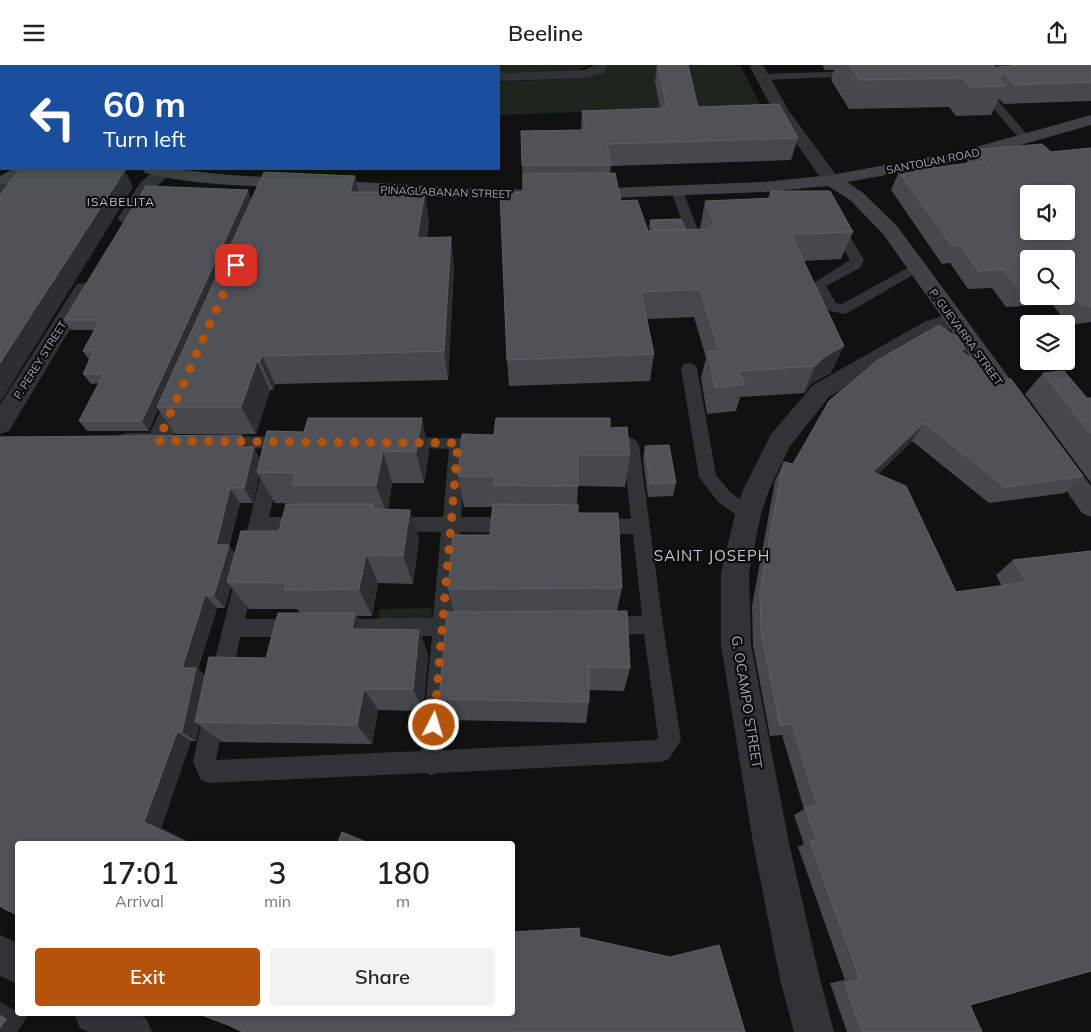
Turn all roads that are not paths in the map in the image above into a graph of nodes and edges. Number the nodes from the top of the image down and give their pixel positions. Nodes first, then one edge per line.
1 (601, 65) edge
2 (759, 71) edge
3 (866, 73) edge
4 (500, 77) edge
5 (974, 80) joint
6 (995, 81) edge
7 (1091, 120) edge
8 (1026, 140) junction
9 (25, 170) edge
10 (157, 170) edge
11 (830, 180) junction
12 (271, 182) junction
13 (3, 185) edge
14 (677, 191) junction
15 (262, 205) edge
16 (825, 212) edge
17 (118, 233) edge
18 (682, 252) edge
19 (916, 269) junction
20 (92, 274) edge
21 (954, 320) junction
22 (192, 364) edge
23 (689, 368) dead end
24 (1022, 413) edge
25 (0, 425) edge
26 (1040, 436) edge
27 (102, 442) edge
28 (204, 442) edge
29 (586, 442) edge
30 (273, 443) junction
31 (306, 443) edge
32 (382, 443) edge
33 (458, 443) junction
34 (507, 443) edge
35 (1091, 506) edge
36 (748, 514) junction
37 (375, 524) edge
38 (452, 524) junction
39 (260, 525) junction
40 (327, 525) edge
41 (529, 525) edge
42 (576, 526) edge
43 (640, 527) junction
44 (653, 625) junction
45 (586, 626) edge
46 (443, 627) junction
47 (490, 627) edge
48 (232, 628) junction
49 (431, 764) junction
50 (0, 954) edge
51 (15, 963) edge
52 (98, 1016) edge
53 (132, 1032) edge
54 (814, 1032) edge

1 - 4 street
2 - 3 lane
2 - 11 street
5 - 6 lane
5 - 8 lane
7 - 8 main road, SANTOLAN ROAD
8 - 11 main road, SANTOLAN ROAD
9 - 13 main road
10 - 12 main road, PINAGLABANAN STREET
10 - 17 street
11 - 14 main road, PINAGLABANAN STREET
11 - 19 main road, P. GUEVARRA STREET
12 - 14 main road, PINAGLABANAN STREET
12 - 15 street
14 - 18 lane
16 - 19 lane
19 - 21 main road, P. GUEVARRA STREET
20 - 25 street, P. PEREY STREET
21 - 24 main road, P. GUEVARRA STREET
21 - 36 street, G. OCAMPO STREET
22 - 27 street
23 - 36 lane
26 - 35 main road
28 - 30 lane
29 - 43 lane
30 - 31 lane
30 - 39 lane
32 - 33 lane
33 - 34 lane
33 - 38 lane
36 - 54 street, G. OCAMPO STREET
37 - 38 lane
38 - 41 lane
38 - 46 lane
39 - 40 lane
39 - 48 lane
42 - 43 lane
43 - 44 lane
44 - 45 lane
44 - 49 lane
46 - 47 lane
46 - 48 lane
46 - 49 lane
48 - 49 lane
50 - 51 street
52 - 53 street

